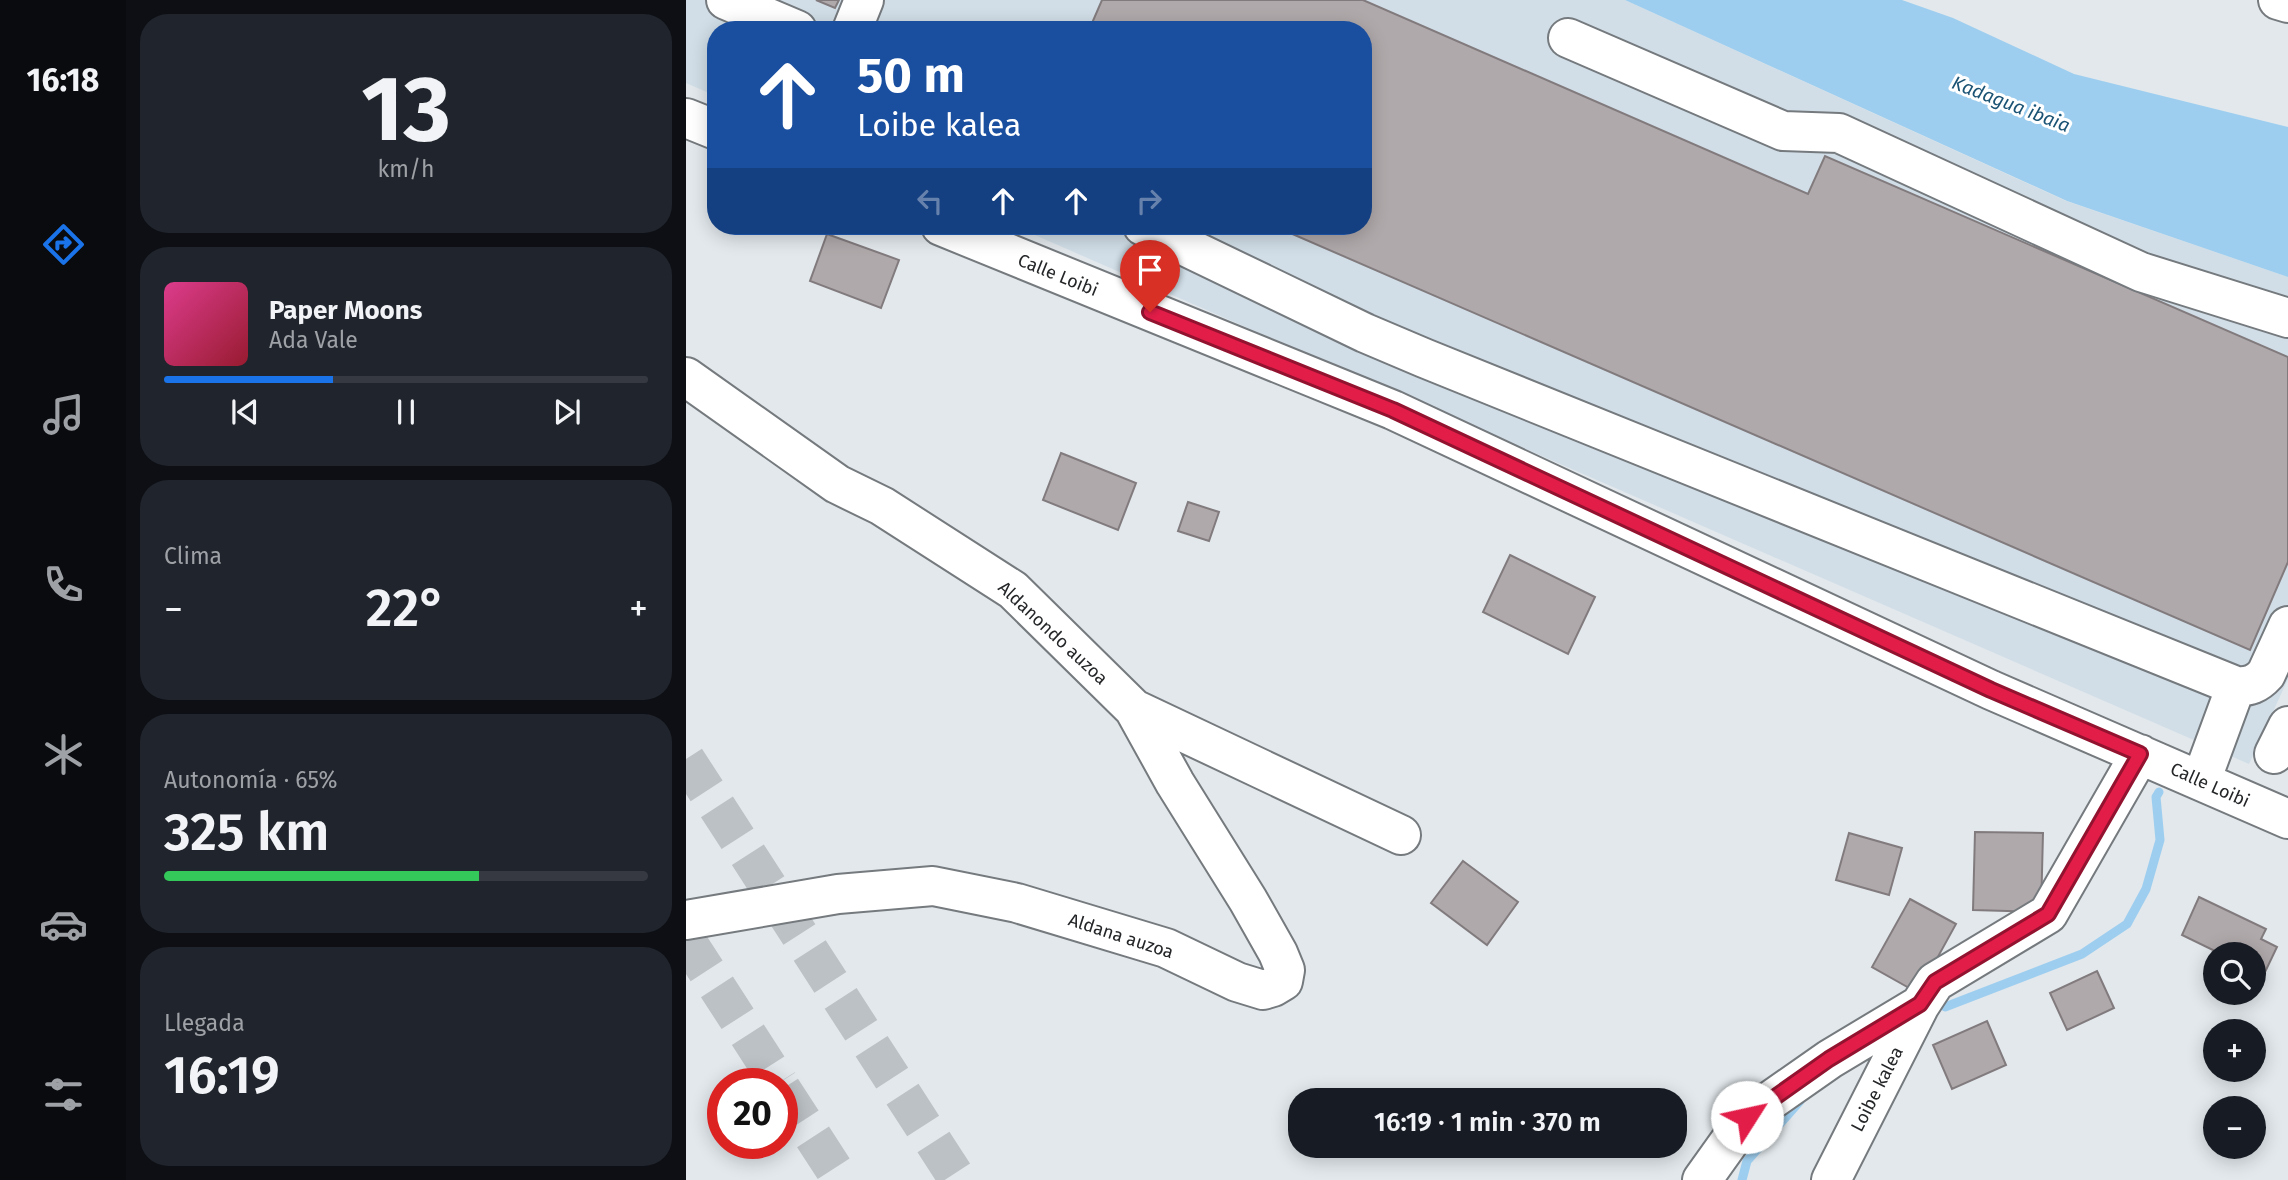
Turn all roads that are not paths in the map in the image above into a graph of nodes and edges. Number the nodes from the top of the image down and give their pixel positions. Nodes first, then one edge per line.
1 (726, 0) edge
2 (864, 0) edge
3 (2278, 0) edge
4 (2288, 3) edge
5 (775, 21) edge
6 (856, 21) edge
7 (1568, 38) dead end
8 (686, 118) edge
9 (707, 126) edge
10 (963, 235) edge
11 (1162, 235) edge
12 (2288, 318) edge
13 (1365, 333) junction
14 (686, 377) edge
15 (1345, 391) junction
16 (2288, 625) edge
17 (2236, 686) junction
18 (1134, 709) junction
19 (2140, 754) junction
20 (2201, 780) junction
21 (2288, 819) edge
22 (1401, 835) dead end
23 (686, 920) edge
24 (1920, 1004) junction
25 (1702, 1180) edge
26 (1831, 1180) edge

1 - 5 street
2 - 6 street
3 - 4 street
7 - 12 street
8 - 9 street
10 - 15 street, Calle Loibi
11 - 13 street
13 - 15 street
13 - 17 street
14 - 18 street, Aldanondo auzoa
15 - 19 street, Calle Loibi
16 - 17 street
17 - 20 street
18 - 22 street, Aldanondo auzoa
18 - 23 street, Aldana auzoa
19 - 20 street, Calle Loibi
19 - 24 street, Loibe kalea
20 - 21 street, Calle Loibi
24 - 25 street
24 - 26 street, Loibe kalea

